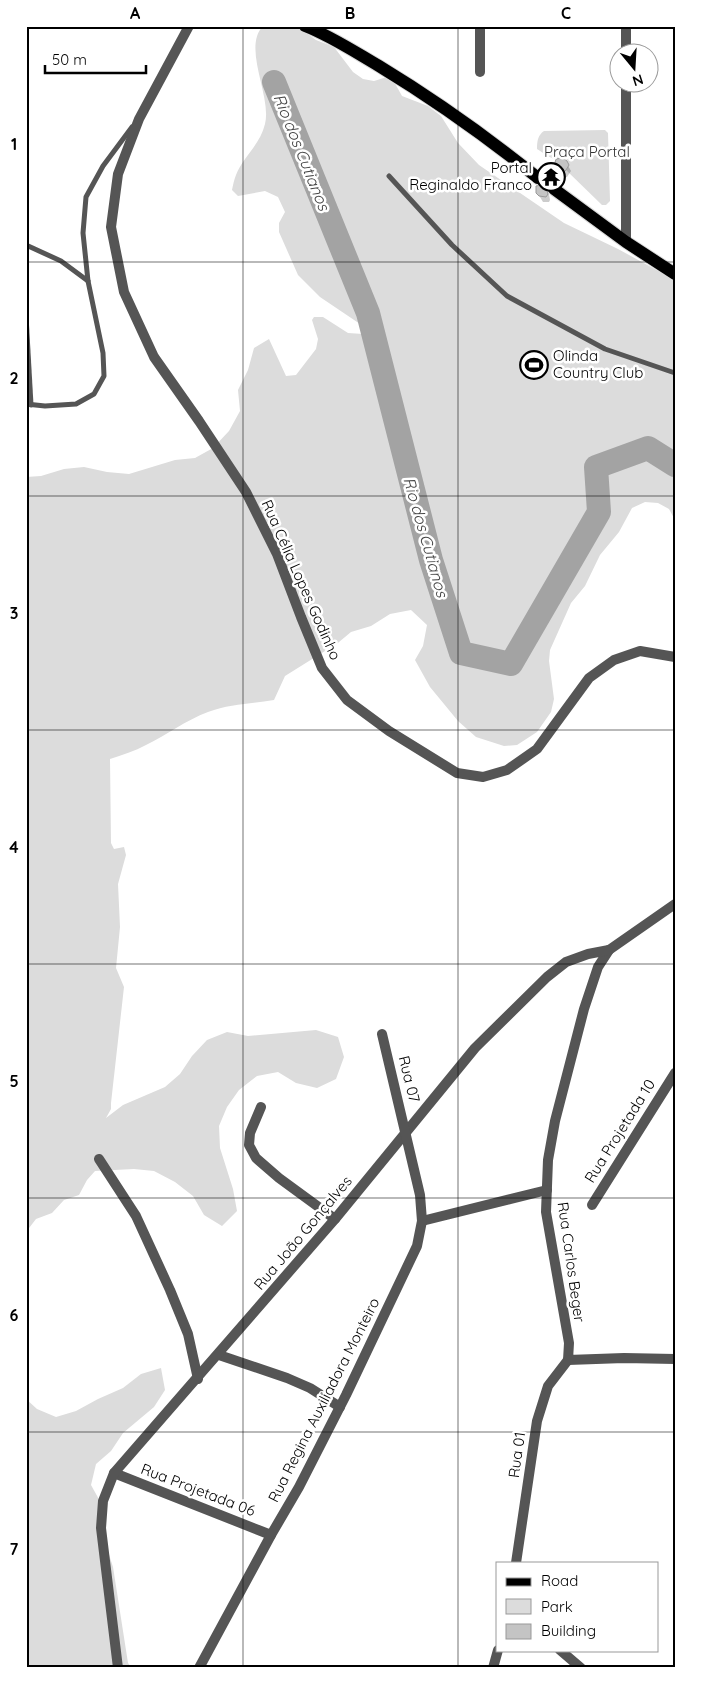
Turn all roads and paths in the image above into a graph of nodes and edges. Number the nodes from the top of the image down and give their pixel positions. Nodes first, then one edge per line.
1 (188, 26) edge
2 (305, 26) edge
3 (480, 26) edge
4 (626, 26) edge
5 (626, 42) edge
6 (480, 72) dead end
7 (626, 92) edge
8 (139, 119) junction
9 (388, 176) dead end
10 (538, 178) tunnel mouth
11 (554, 188) tunnel mouth
12 (626, 242) junction
13 (26, 245) edge
14 (675, 274) edge
15 (88, 282) junction
16 (26, 316) edge
17 (675, 373) edge
18 (29, 404) edge
19 (675, 657) edge
20 (675, 904) edge
21 (609, 950) junction
22 (382, 1034) dead end
23 (675, 1073) edge
24 (261, 1108) dead end
25 (406, 1131) junction
26 (99, 1159) dead end
27 (546, 1190) junction
28 (592, 1205) dead end
29 (335, 1220) junction
30 (422, 1221) junction
31 (218, 1355) junction
32 (568, 1360) junction
33 (675, 1360) edge
34 (198, 1379) junction
35 (340, 1407) junction
36 (114, 1473) junction
37 (271, 1535) junction
38 (516, 1562) edge
39 (497, 1652) edge
40 (562, 1652) edge
41 (118, 1668) edge
42 (199, 1668) edge
43 (493, 1668) edge
44 (580, 1668) edge

1 - 8 street, Rua Célia Lopes Godinho
2 - 10 main road
3 - 6 street
4 - 5 street
7 - 12 street
8 - 15 lane
8 - 19 street, Rua Célia Lopes Godinho
9 - 17 lane
11 - 12 main road
12 - 14 main road
13 - 15 lane
15 - 18 lane
16 - 18 lane
20 - 21 street, Rua João Gonçalves
21 - 25 street, Rua João Gonçalves
21 - 27 street, Rua Carlos Beger
22 - 25 street, Rua 07
23 - 28 street, Rua Projetada 10
24 - 29 street
25 - 29 street, Rua João Gonçalves
25 - 30 street, Rua Regina Auxiliadora Monteiro
26 - 34 street
27 - 30 street
27 - 32 street, Rua Carlos Beger
29 - 31 street, Rua João Gonçalves
30 - 35 street, Rua Regina Auxiliadora Monteiro
31 - 34 street, Rua João Gonçalves
31 - 35 street
32 - 33 street
32 - 38 street, Rua 01
34 - 36 street, Rua João Gonçalves
35 - 37 street, Rua Regina Auxiliadora Monteiro
36 - 37 street, Rua Projetada 06
36 - 41 street, Rua João Gonçalves
37 - 42 street, Rua Regina Auxiliadora Monteiro
39 - 43 street
40 - 44 street

